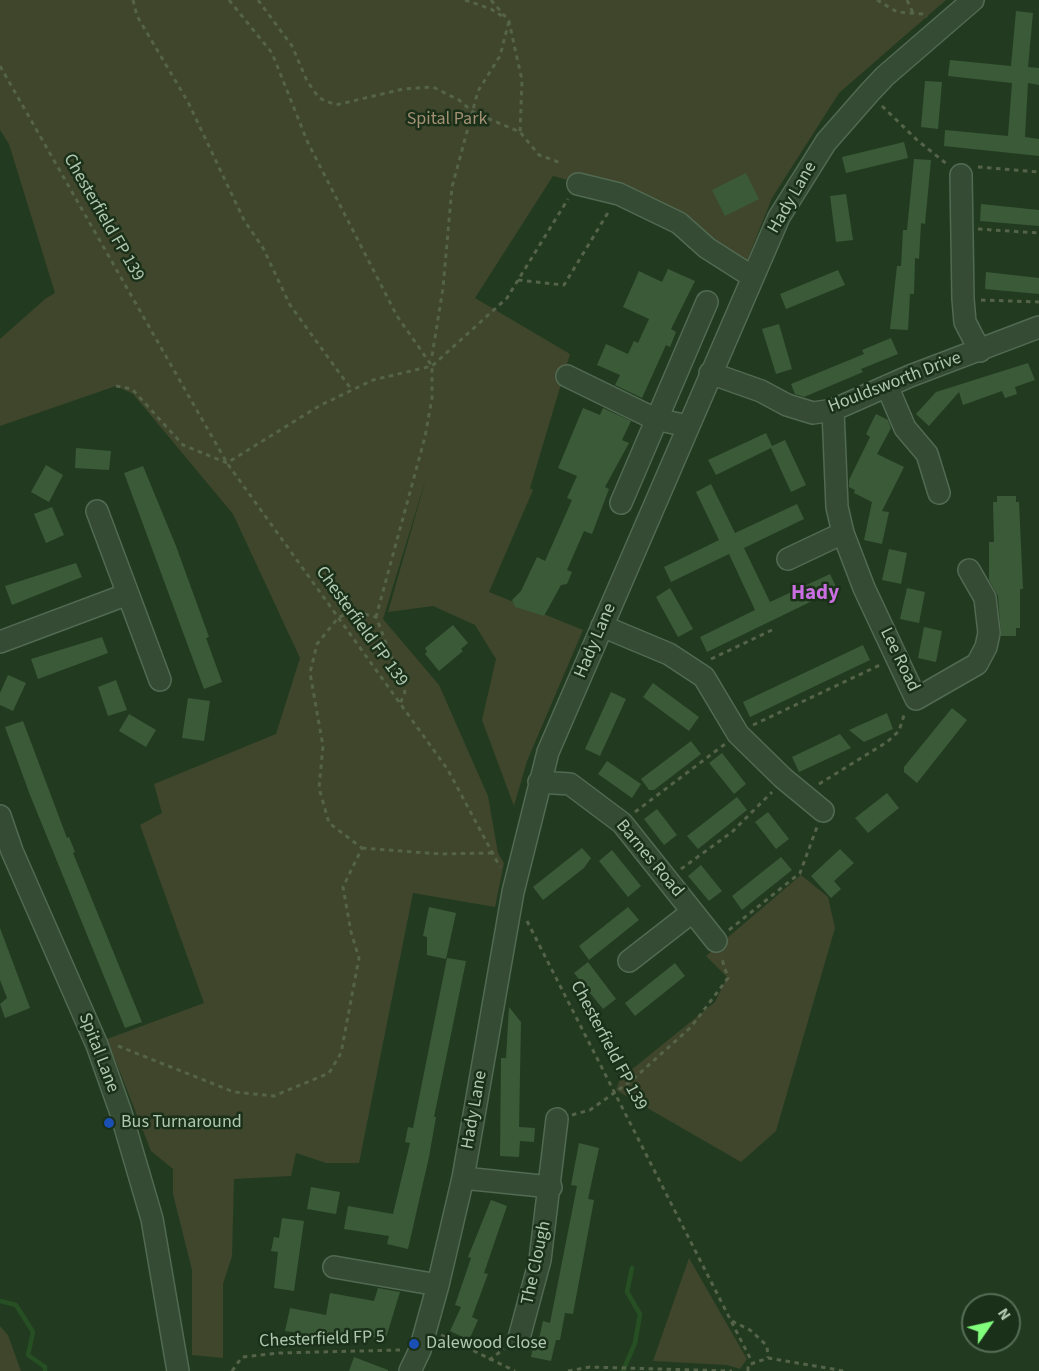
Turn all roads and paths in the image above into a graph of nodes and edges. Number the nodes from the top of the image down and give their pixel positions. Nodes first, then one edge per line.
1 (133, 0) edge
2 (229, 0) edge
3 (258, 0) edge
4 (465, 0) edge
5 (491, 0) edge
6 (877, 0) edge
7 (907, 0) edge
8 (973, 0) edge
9 (913, 13) junction
10 (923, 14) dead end
11 (509, 21) junction
12 (0, 66) edge
13 (869, 93) junction
14 (472, 112) junction
15 (520, 132) junction
16 (561, 163) dead end
17 (960, 170) junction
18 (1039, 172) edge
19 (578, 184) joint
20 (619, 194) junction
21 (960, 228) junction
22 (1039, 233) edge
23 (751, 276) junction
24 (518, 280) junction
25 (963, 299) junction
26 (707, 302) dead end
27 (1039, 302) edge
28 (1039, 327) edge
29 (980, 351) junction
30 (432, 356) dead end
31 (432, 366) junction
32 (710, 374) junction
33 (567, 376) dead end
34 (116, 386) dead end
35 (887, 386) junction
36 (352, 390) junction
37 (833, 410) junction
38 (655, 419) junction
39 (688, 426) junction
40 (227, 463) junction
41 (939, 493) dead end
42 (621, 503) dead end
43 (97, 512) dead end
44 (843, 533) junction
45 (788, 560) dead end
46 (969, 570) dead end
47 (128, 594) junction
48 (376, 617) junction
49 (338, 618) junction
50 (602, 626) junction
51 (771, 630) dead end
52 (0, 642) edge
53 (897, 657) junction
54 (693, 668) junction
55 (160, 680) dead end
56 (916, 699) junction
57 (400, 704) junction
58 (738, 734) junction
59 (783, 778) junction
60 (539, 782) junction
61 (804, 796) junction
62 (823, 811) joint
63 (0, 816) edge
64 (622, 823) junction
65 (362, 848) junction
66 (492, 853) junction
67 (668, 879) junction
68 (513, 892) junction
69 (692, 912) junction
70 (716, 941) junction
71 (629, 961) dead end
72 (97, 1045) junction
73 (616, 1090) junction
74 (557, 1119) joint
75 (463, 1178) junction
76 (551, 1187) junction
77 (334, 1267) dead end
78 (438, 1285) junction
79 (732, 1321) junction
80 (426, 1322) junction
81 (519, 1338) dead end
82 (420, 1350) junction
83 (768, 1358) junction
84 (751, 1360) dead end
85 (636, 1370) edge
86 (178, 1371) edge
87 (232, 1371) edge
88 (410, 1371) edge
89 (515, 1371) edge
90 (568, 1371) edge
91 (732, 1371) edge
92 (748, 1371) edge
93 (844, 1371) edge

1 - 36 path
2 - 31 path
3 - 14 path
4 - 11 path
5 - 11 path
6 - 9 path
7 - 9 path
8 - 13 street, Hady Lane
9 - 10 path
11 - 14 path
11 - 15 path
12 - 40 path, Chesterfield FP 139
13 - 17 path
13 - 23 street, Hady Lane
14 - 15 path
14 - 30 path
15 - 16 path
17 - 18 path
17 - 21 street, Houldsworth Drive
19 - 20 street
19 - 24 path
20 - 23 street
20 - 24 path
21 - 22 path
21 - 25 street, Houldsworth Drive
23 - 32 street, Hady Lane
24 - 31 path
25 - 27 path
25 - 29 street, Houldsworth Drive
26 - 38 street
28 - 29 street, Houldsworth Drive
29 - 35 street, Houldsworth Drive
31 - 36 path
31 - 48 path
32 - 37 street, Houldsworth Drive
32 - 39 street, Hady Lane
33 - 38 street
34 - 40 path
35 - 37 street, Houldsworth Drive
35 - 41 street
36 - 40 path
37 - 44 street, Lee Road
38 - 39 street
38 - 42 street
39 - 50 street, Hady Lane
40 - 49 path, Chesterfield FP 139
43 - 47 street
44 - 45 street
44 - 53 street, Lee Road
46 - 56 street, Lee Road
47 - 52 street
47 - 55 street
48 - 49 path
48 - 57 path
49 - 57 path, Chesterfield FP 139
49 - 65 path
50 - 54 street
50 - 60 street, Hady Lane
51 - 54 path
53 - 56 street, Lee Road
53 - 58 path
54 - 58 street
56 - 61 path
57 - 66 path, Chesterfield FP 139
58 - 59 street
58 - 64 path
59 - 61 street
59 - 67 path
60 - 64 street, Barnes Road
60 - 68 street, Hady Lane
61 - 62 street
62 - 70 path
63 - 72 street, Spital Lane
64 - 67 street, Barnes Road
65 - 66 path
65 - 72 path
66 - 68 path, Chesterfield FP 139
67 - 69 street, Barnes Road
68 - 73 path, Chesterfield FP 139
68 - 75 street, Hady Lane
69 - 70 street, Barnes Road
69 - 71 street, Barnes Road
70 - 73 path
72 - 86 street, Spital Lane
73 - 74 path
73 - 79 path, Chesterfield FP 139
74 - 76 street, The Clough
75 - 76 street
75 - 78 street, Hady Lane
76 - 81 street, The Clough
77 - 78 street
78 - 80 street, Hady Lane
79 - 83 path
79 - 84 path, Chesterfield FP 139
80 - 82 street, Hady Lane
80 - 89 path
82 - 87 path, Chesterfield FP 5
82 - 88 street, Hady Lane
83 - 92 path
83 - 93 path
85 - 90 path
85 - 91 path

